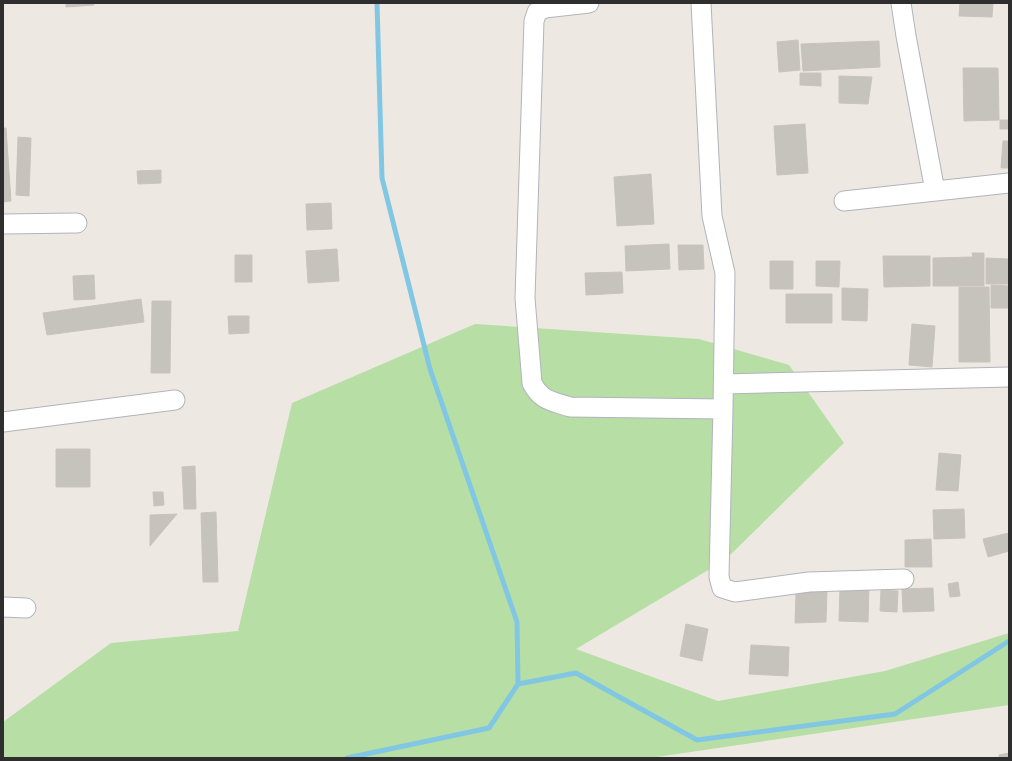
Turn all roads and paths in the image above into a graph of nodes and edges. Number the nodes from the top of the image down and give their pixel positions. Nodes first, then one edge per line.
1 (589, 3) edge
2 (701, 3) edge
3 (901, 3) edge
4 (1009, 183) edge
5 (935, 191) junction
6 (844, 201) dead end
7 (78, 223) dead end
8 (3, 224) edge
9 (1009, 377) edge
10 (724, 384) junction
11 (176, 400) dead end
12 (723, 409) junction
13 (3, 422) edge
14 (904, 579) dead end
15 (3, 607) edge
16 (26, 608) dead end

1 - 12 street
2 - 10 street
3 - 5 street
4 - 5 street
5 - 6 street
7 - 8 street
9 - 10 street
10 - 12 street
11 - 13 street
12 - 14 street
15 - 16 street

